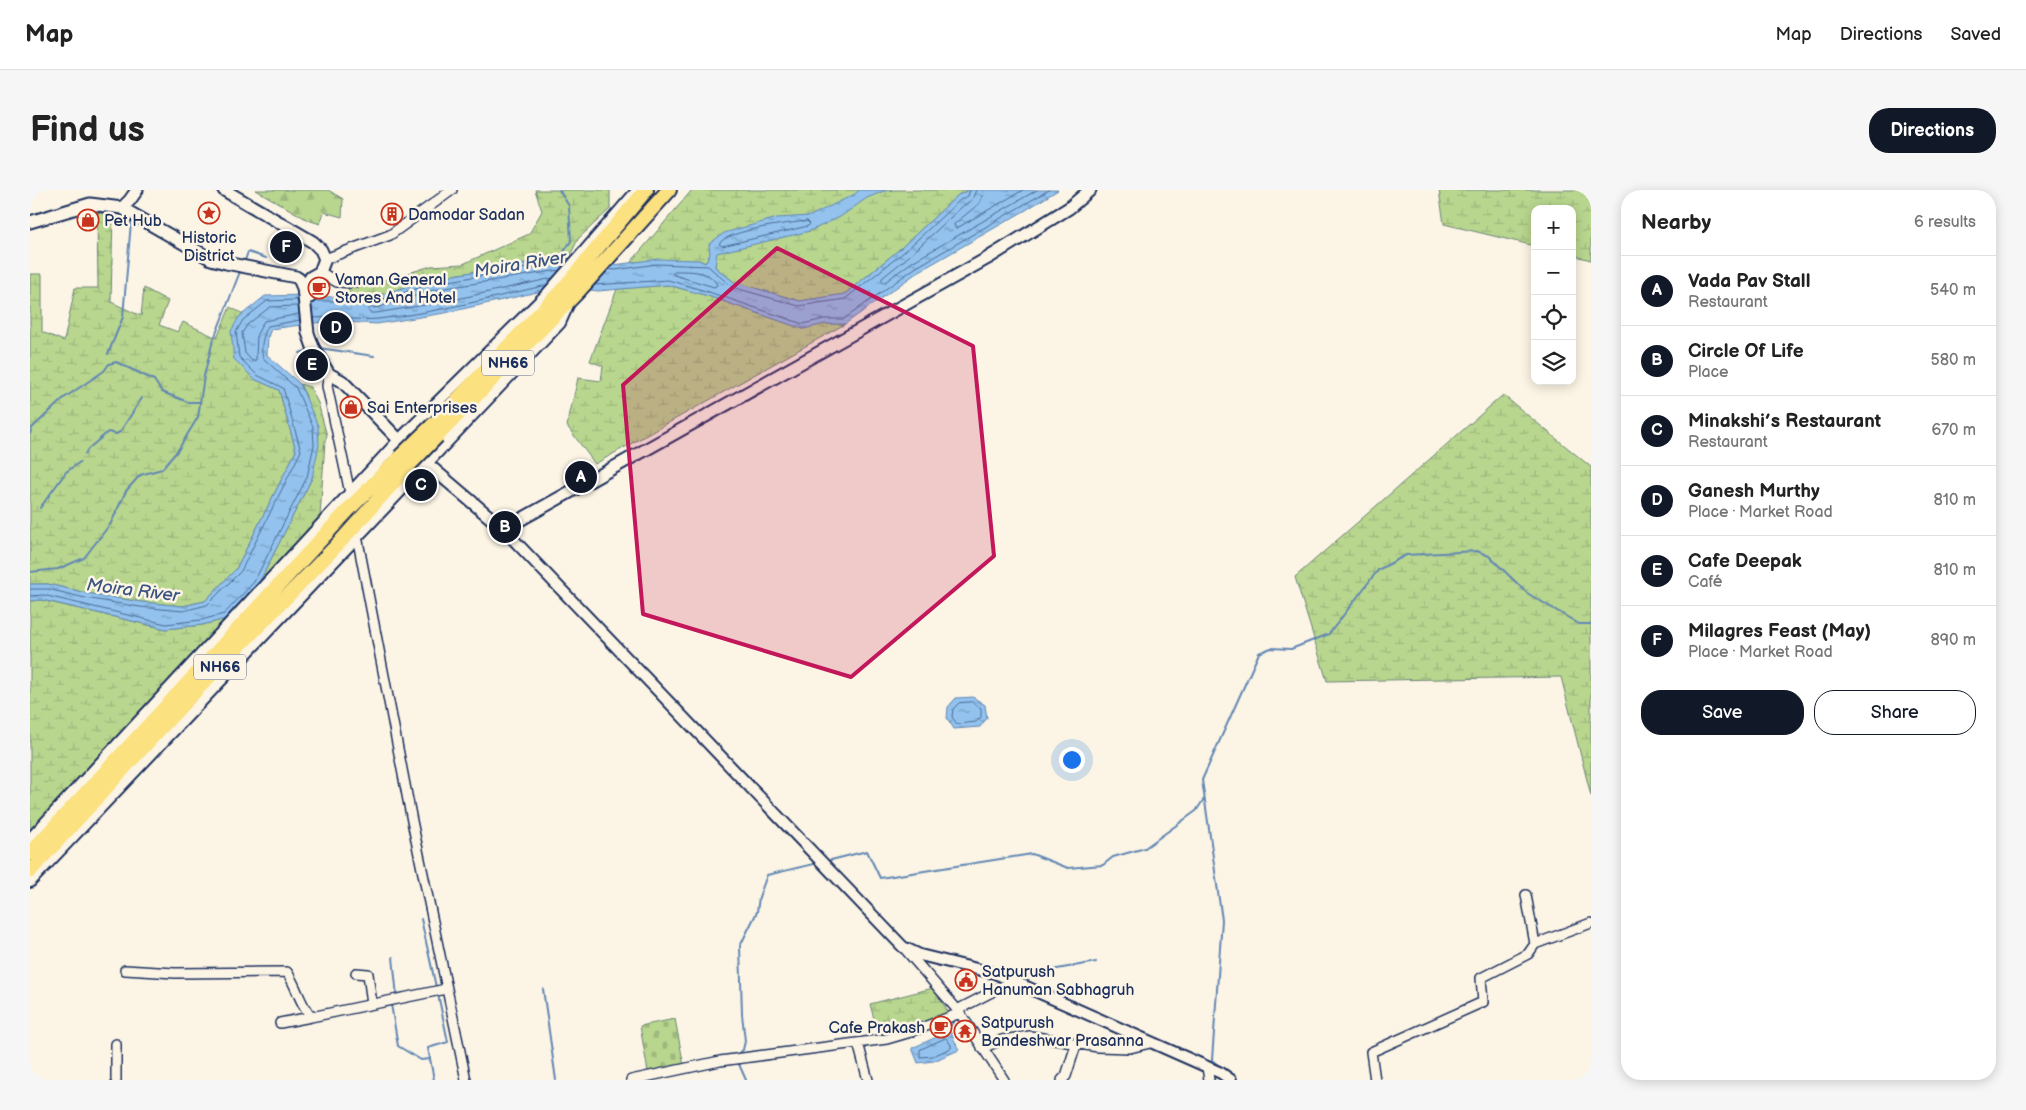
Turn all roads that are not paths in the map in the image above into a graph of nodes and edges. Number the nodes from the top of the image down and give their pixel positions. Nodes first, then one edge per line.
1 (137, 190) edge
2 (224, 190) edge
3 (452, 190) edge
4 (638, 190) edge
5 (646, 190) edge
6 (669, 190) edge
7 (1090, 190) edge
8 (122, 208) junction
9 (30, 222) edge
10 (603, 235) junction
11 (325, 259) junction
12 (311, 281) junction
13 (355, 283) dead end
14 (571, 292) junction
15 (329, 374) junction
16 (400, 440) junction
17 (405, 460) junction
18 (427, 462) junction
19 (350, 493) junction
20 (505, 526) junction
21 (357, 536) junction
22 (30, 839) edge
23 (30, 853) edge
24 (30, 871) edge
25 (30, 882) edge
26 (1526, 895) dead end
27 (1591, 923) edge
28 (1535, 944) junction
29 (903, 946) junction
30 (125, 970) dead end
31 (356, 973) dead end
32 (1010, 980) junction
33 (446, 989) junction
34 (372, 1004) junction
35 (958, 1012) junction
36 (310, 1017) junction
37 (280, 1023) dead end
38 (858, 1043) junction
39 (1150, 1043) junction
40 (116, 1044) dead end
41 (1076, 1045) junction
42 (982, 1048) junction
43 (1207, 1067) junction
44 (116, 1080) edge
45 (466, 1080) edge
46 (631, 1080) edge
47 (868, 1080) edge
48 (1004, 1080) edge
49 (1062, 1080) edge
50 (1209, 1080) edge
51 (1231, 1080) edge
52 (1375, 1080) edge

1 - 8 main road
2 - 11 main road
3 - 11 street
4 - 10 street
5 - 10 highway, NH66
6 - 14 highway, NH66
7 - 20 main road
8 - 9 main road
8 - 12 main road
10 - 14 highway, NH66
10 - 16 street
11 - 12 main road
12 - 13 street
12 - 15 main road
14 - 17 highway, NH66, bridge
14 - 18 street
15 - 16 main road
15 - 19 street
16 - 18 main road
16 - 19 street
17 - 23 highway, NH66
17 - 24 highway, NH66
18 - 20 main road
18 - 21 street
19 - 22 street
20 - 29 street
21 - 25 street
21 - 33 street
26 - 28 street
27 - 28 street
28 - 52 street
29 - 32 street
29 - 35 street
30 - 36 street
31 - 34 street
32 - 35 street
32 - 39 street
33 - 34 street
33 - 45 street
34 - 36 street
35 - 38 street
35 - 42 street
36 - 37 street
38 - 46 street
38 - 47 street
39 - 41 street
39 - 43 street
40 - 44 street
41 - 42 street
41 - 49 street
42 - 48 street
43 - 50 street
43 - 51 street

